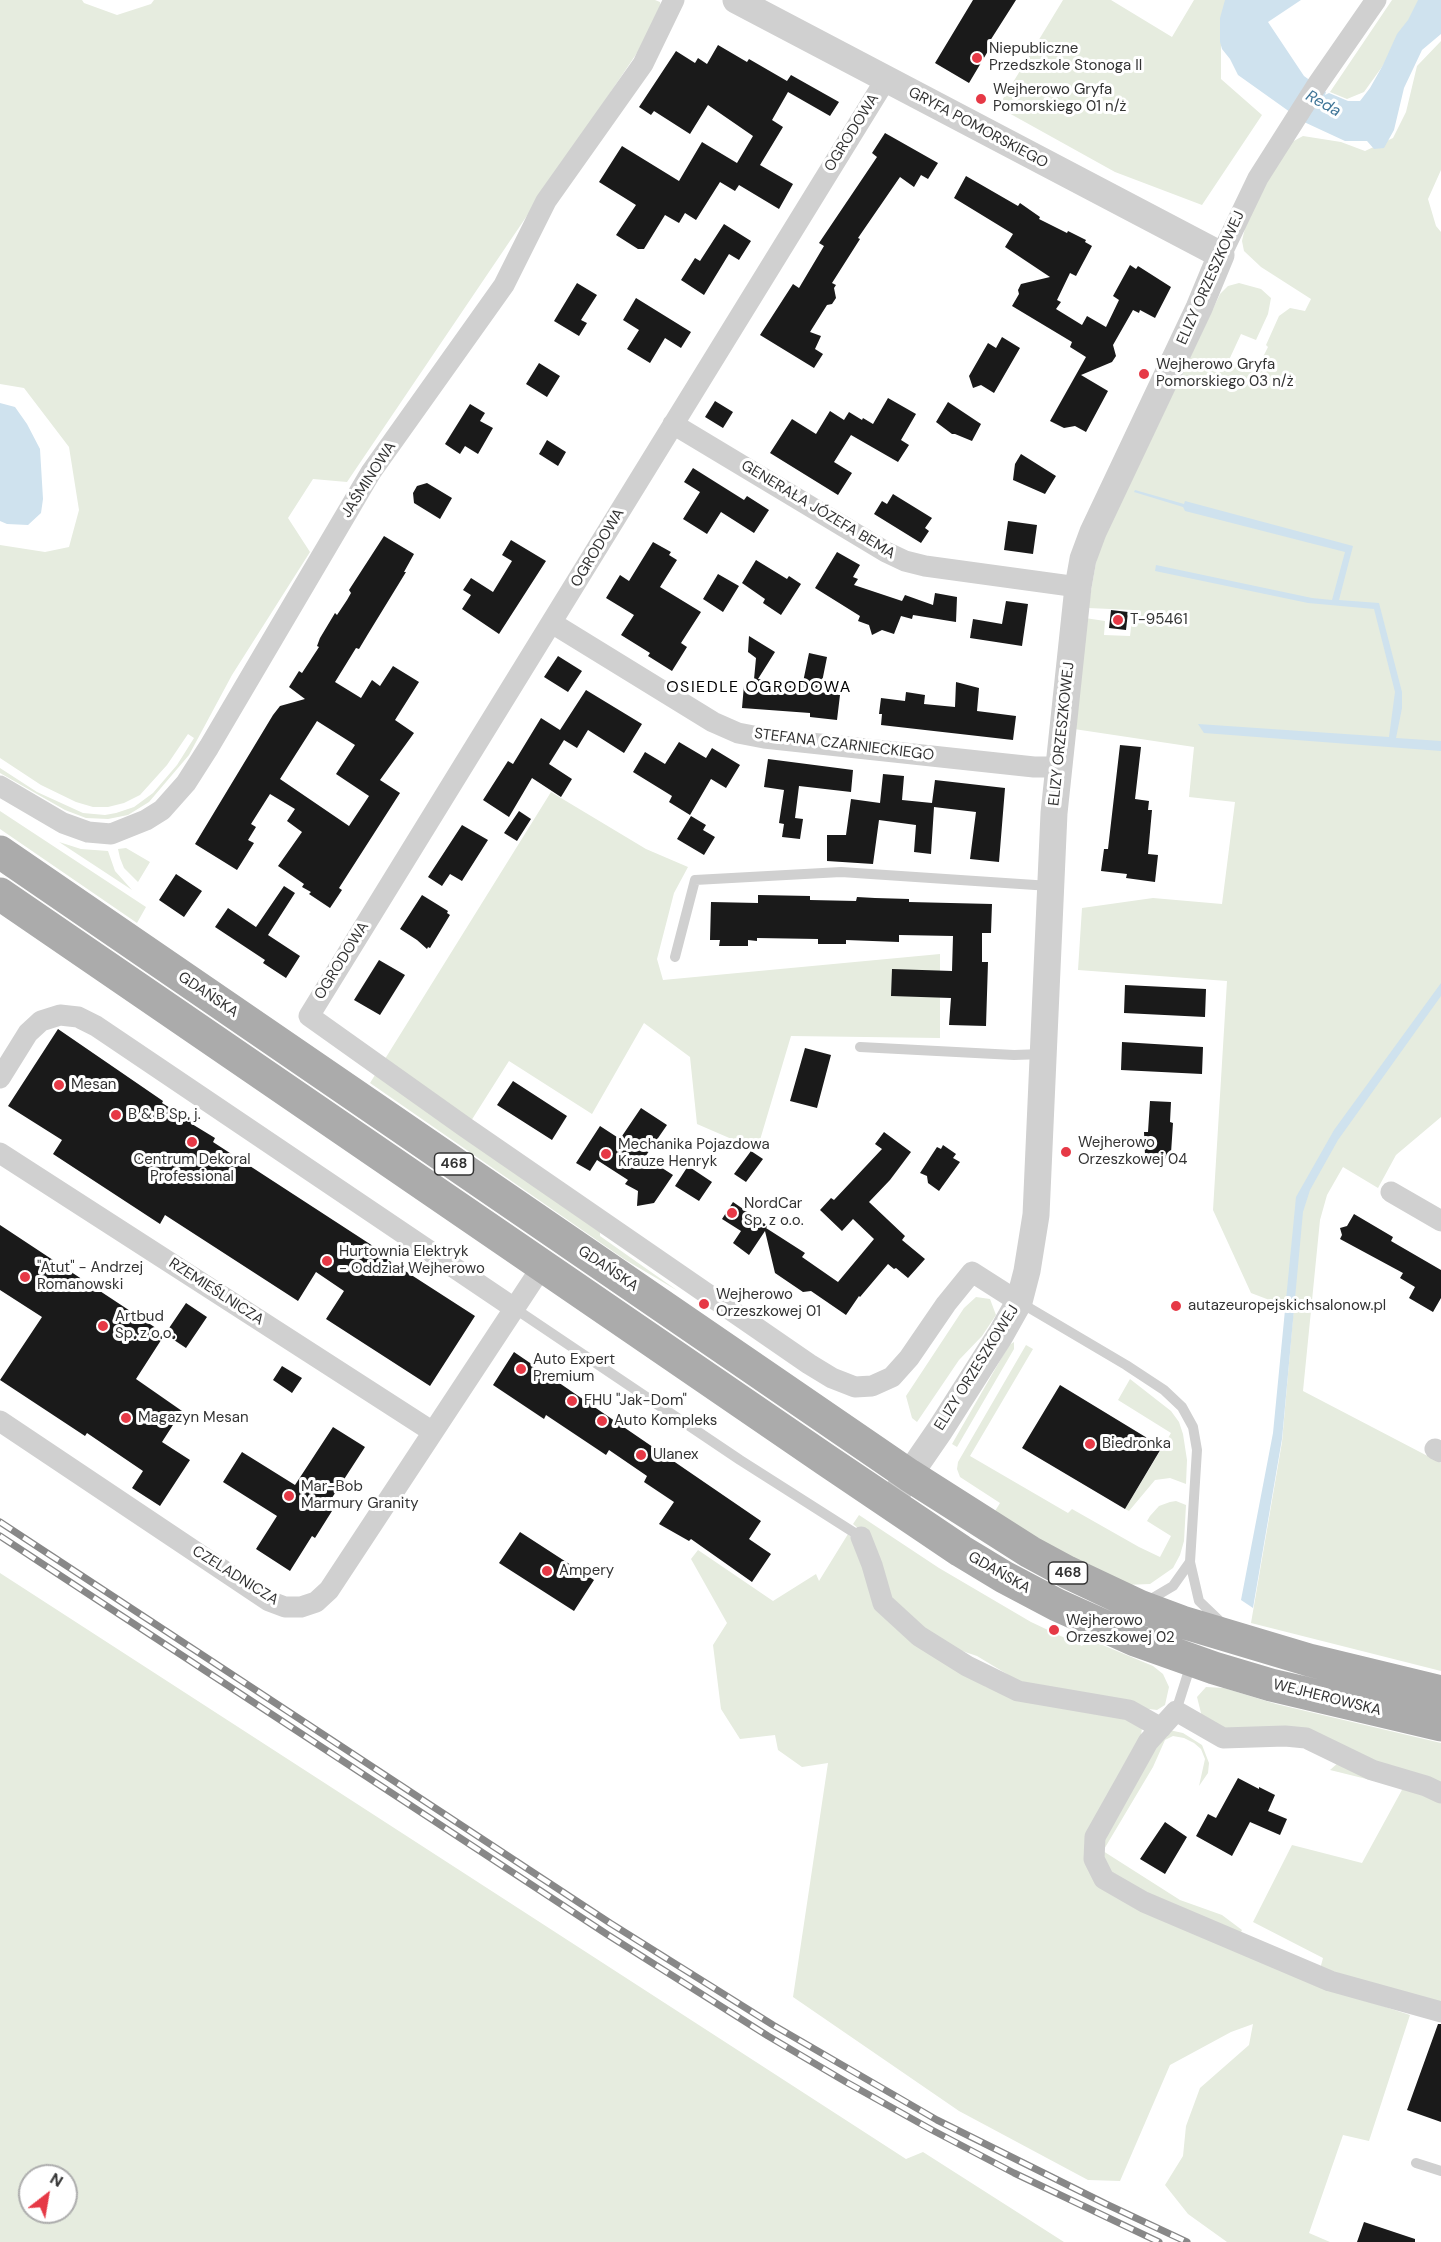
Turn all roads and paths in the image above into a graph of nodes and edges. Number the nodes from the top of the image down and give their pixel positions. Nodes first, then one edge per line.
1 (674, 0) edge
2 (736, 0) edge
3 (1376, 0) edge
4 (886, 79) junction
5 (1221, 255) junction
6 (673, 424) junction
7 (1077, 587) junction
8 (552, 623) junction
9 (1058, 767) junction
10 (0, 786) edge
11 (0, 852) edge
12 (1051, 886) junction
13 (0, 894) edge
14 (0, 907) edge
15 (675, 957) dead end
16 (99, 962) junction
17 (860, 1047) dead end
18 (1044, 1054) junction
19 (0, 1078) edge
20 (0, 1153) edge
21 (1391, 1192) dead end
22 (1441, 1221) edge
23 (543, 1266) junction
24 (1019, 1302) junction
25 (514, 1308) junction
26 (0, 1421) edge
27 (433, 1431) junction
28 (909, 1475) junction
29 (889, 1503) junction
30 (861, 1537) joint
31 (1190, 1562) junction
32 (1139, 1606) junction
33 (1241, 1642) junction
34 (1203, 1664) junction
35 (1441, 1692) edge
36 (1176, 1711) junction
37 (1441, 1725) edge
38 (1161, 1728) junction
39 (1441, 1793) edge
40 (1441, 2012) edge
41 (1416, 2163) dead end
42 (1441, 2171) edge

1 - 10 street, JAŚMINOWA
2 - 4 street, GRYFA POMORSKIEGO
3 - 5 street, ELIZY ORZESZKOWEJ
4 - 5 street, GRYFA POMORSKIEGO
4 - 6 street, OGRODOWA
5 - 7 street, ELIZY ORZESZKOWEJ
6 - 7 street, GENERAŁA JÓZEFA BEMA
6 - 8 street, OGRODOWA
7 - 9 street, ELIZY ORZESZKOWEJ
8 - 9 street, STEFANA CZARNIECKIEGO
8 - 24 street, OGRODOWA
9 - 12 street, ELIZY ORZESZKOWEJ
11 - 28 main road, GDAŃSKA / 468
12 - 15 lane
12 - 18 street, ELIZY ORZESZKOWEJ
13 - 16 main road, GDAŃSKA / 468
14 - 16 main road
16 - 23 main road, GDAŃSKA / 468
17 - 18 lane
18 - 24 street, ELIZY ORZESZKOWEJ
19 - 25 street
20 - 27 street, RZEMIEŚLNICZA
21 - 22 street
23 - 25 street, CZELADNICZA
23 - 29 main road, GDAŃSKA / 468
24 - 28 street, ELIZY ORZESZKOWEJ
24 - 31 lane
25 - 27 street, CZELADNICZA
25 - 30 lane
26 - 27 street, CZELADNICZA
28 - 29 street, ELIZY ORZESZKOWEJ
28 - 32 main road, GDAŃSKA / 468
29 - 34 main road, GDAŃSKA / 468
30 - 38 street
31 - 32 lane
31 - 33 lane
32 - 33 main road, GDAŃSKA / 468
33 - 35 main road, 468
34 - 36 lane
34 - 37 main road, WEJHEROWSKA / 468
36 - 38 street
36 - 39 street
38 - 40 street
41 - 42 lane

